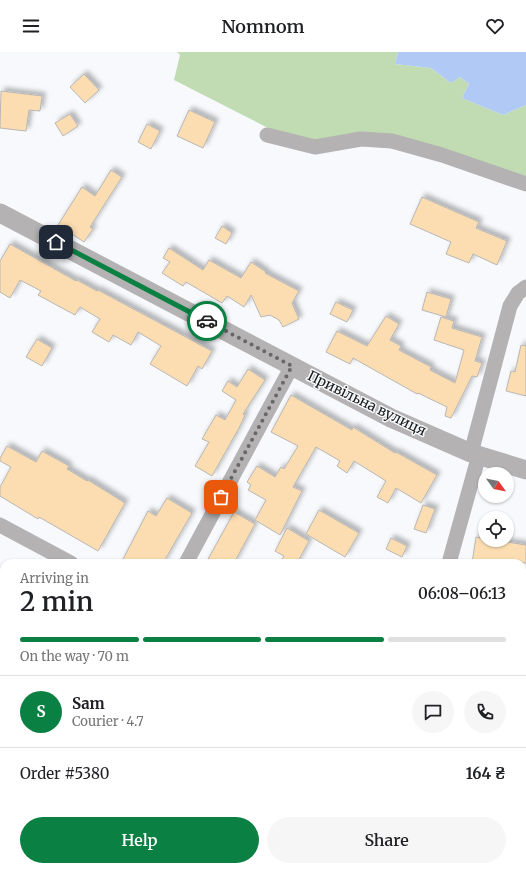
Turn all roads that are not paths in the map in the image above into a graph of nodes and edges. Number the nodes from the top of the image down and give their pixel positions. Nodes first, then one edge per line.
1 (267, 135) dead end
2 (526, 184) edge
3 (0, 213) edge
4 (526, 287) edge
5 (292, 366) junction
6 (475, 454) junction
7 (526, 470) edge
8 (0, 525) edge
9 (64, 559) edge
10 (188, 559) edge
11 (450, 559) edge

1 - 2 street
3 - 5 street, Привільна вулиця
4 - 6 street
5 - 6 street, Привільна вулиця
5 - 10 street
6 - 7 street, Привільна вулиця
6 - 11 street
8 - 9 street

